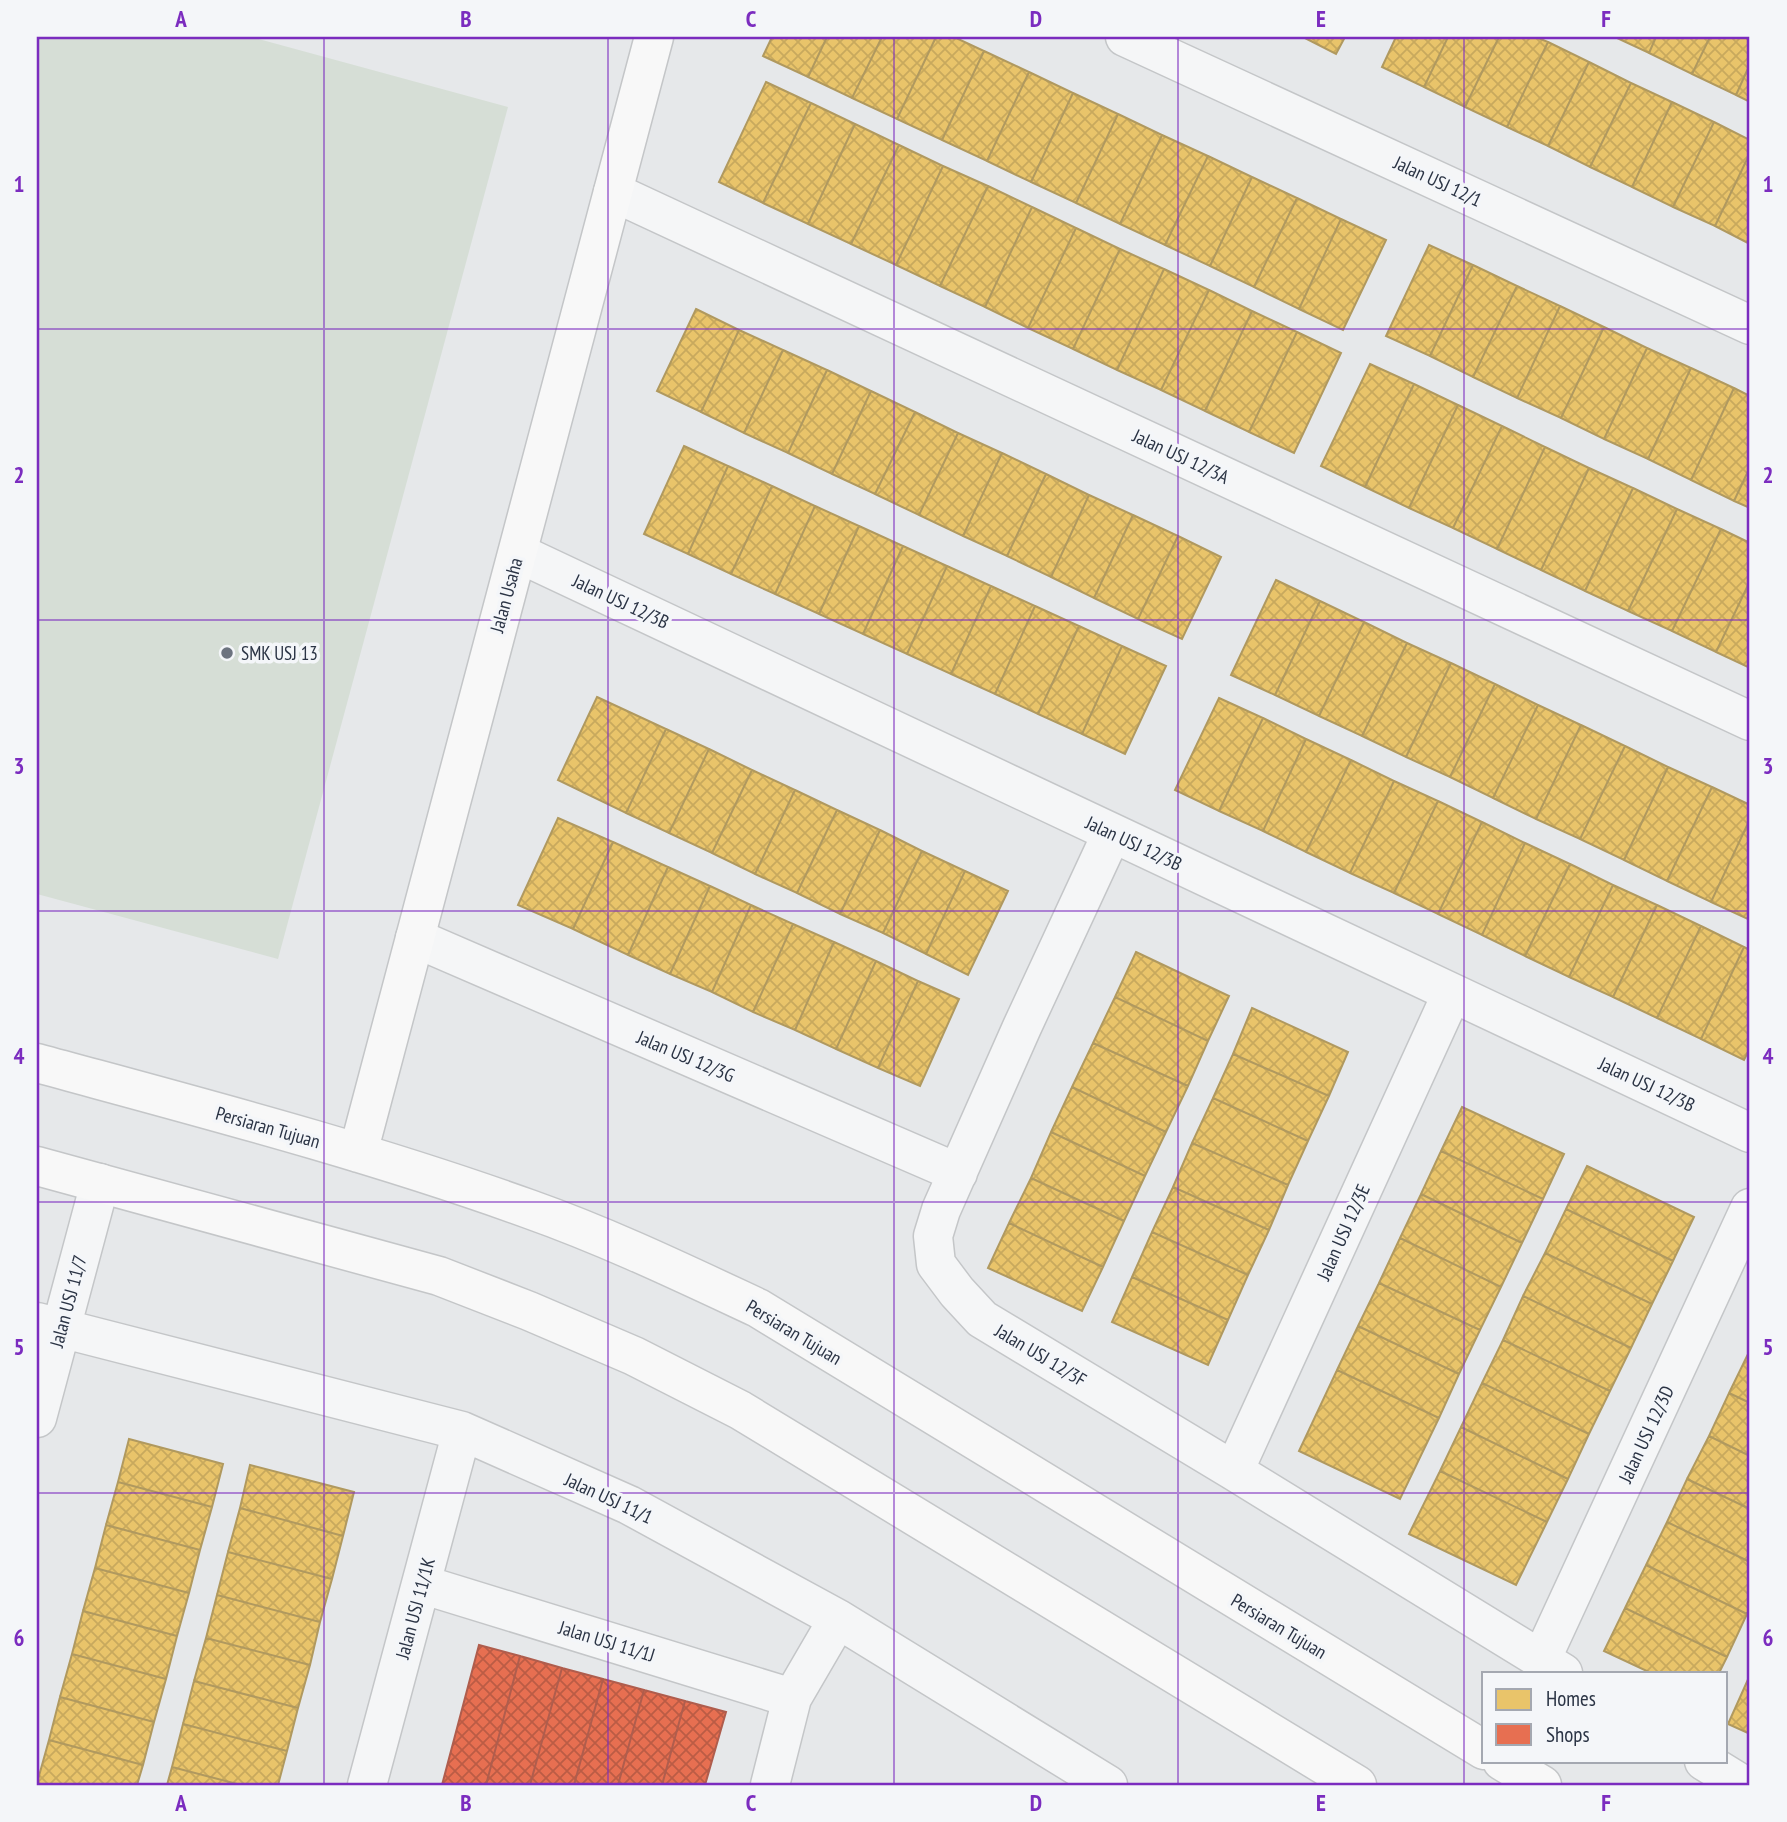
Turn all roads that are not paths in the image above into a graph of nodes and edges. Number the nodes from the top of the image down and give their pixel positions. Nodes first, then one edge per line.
1 (654, 37) edge
2 (1125, 37) edge
3 (613, 192) junction
4 (1750, 325) edge
5 (518, 552) junction
6 (1750, 721) edge
7 (1112, 833) junction
8 (415, 939) junction
9 (1452, 993) junction
10 (37, 1063) edge
11 (1750, 1133) edge
12 (358, 1153) junction
13 (37, 1166) edge
14 (958, 1174) junction
15 (100, 1183) junction
16 (1750, 1208) edge
17 (49, 1325) edge
18 (37, 1418) edge
19 (461, 1431) junction
20 (1234, 1471) junction
21 (421, 1584) junction
22 (838, 1619) junction
23 (1552, 1666) edge
24 (792, 1698) junction
25 (1482, 1749) edge
26 (1504, 1762) edge
27 (1706, 1762) edge
28 (368, 1785) edge
29 (770, 1785) edge
30 (1108, 1785) edge
31 (1357, 1785) edge
32 (1542, 1785) edge
33 (1743, 1785) edge

1 - 3 main road, Jalan Usaha
2 - 4 street, Jalan USJ 12/1
3 - 5 main road, Jalan Usaha
3 - 6 street, Jalan USJ 12/3A
5 - 7 street, Jalan USJ 12/3B
5 - 8 main road, Jalan Usaha
7 - 9 street, Jalan USJ 12/3B
7 - 14 street, Jalan USJ 12/3F
8 - 12 main road, Jalan Usaha
8 - 14 street, Jalan USJ 12/3G
9 - 11 street, Jalan USJ 12/3B
9 - 20 street, Jalan USJ 12/3E
10 - 12 main road, Persiaran Tujuan
12 - 25 main road, Persiaran Tujuan
13 - 15 main road
14 - 20 street, Jalan USJ 12/3F
15 - 17 street, Jalan USJ 11/7
15 - 31 main road
16 - 23 street, Jalan USJ 12/3D
17 - 18 street, Jalan USJ 11/7
17 - 19 street, Jalan USJ 11/1
19 - 21 street, Jalan USJ 11/1K
19 - 22 street, Jalan USJ 11/1
20 - 23 street, Jalan USJ 12/3F
21 - 24 street, Jalan USJ 11/1J
21 - 28 street, Jalan USJ 11/1K
22 - 24 street
22 - 30 street, Jalan USJ 11/1
24 - 29 street
26 - 32 main road
27 - 33 street

